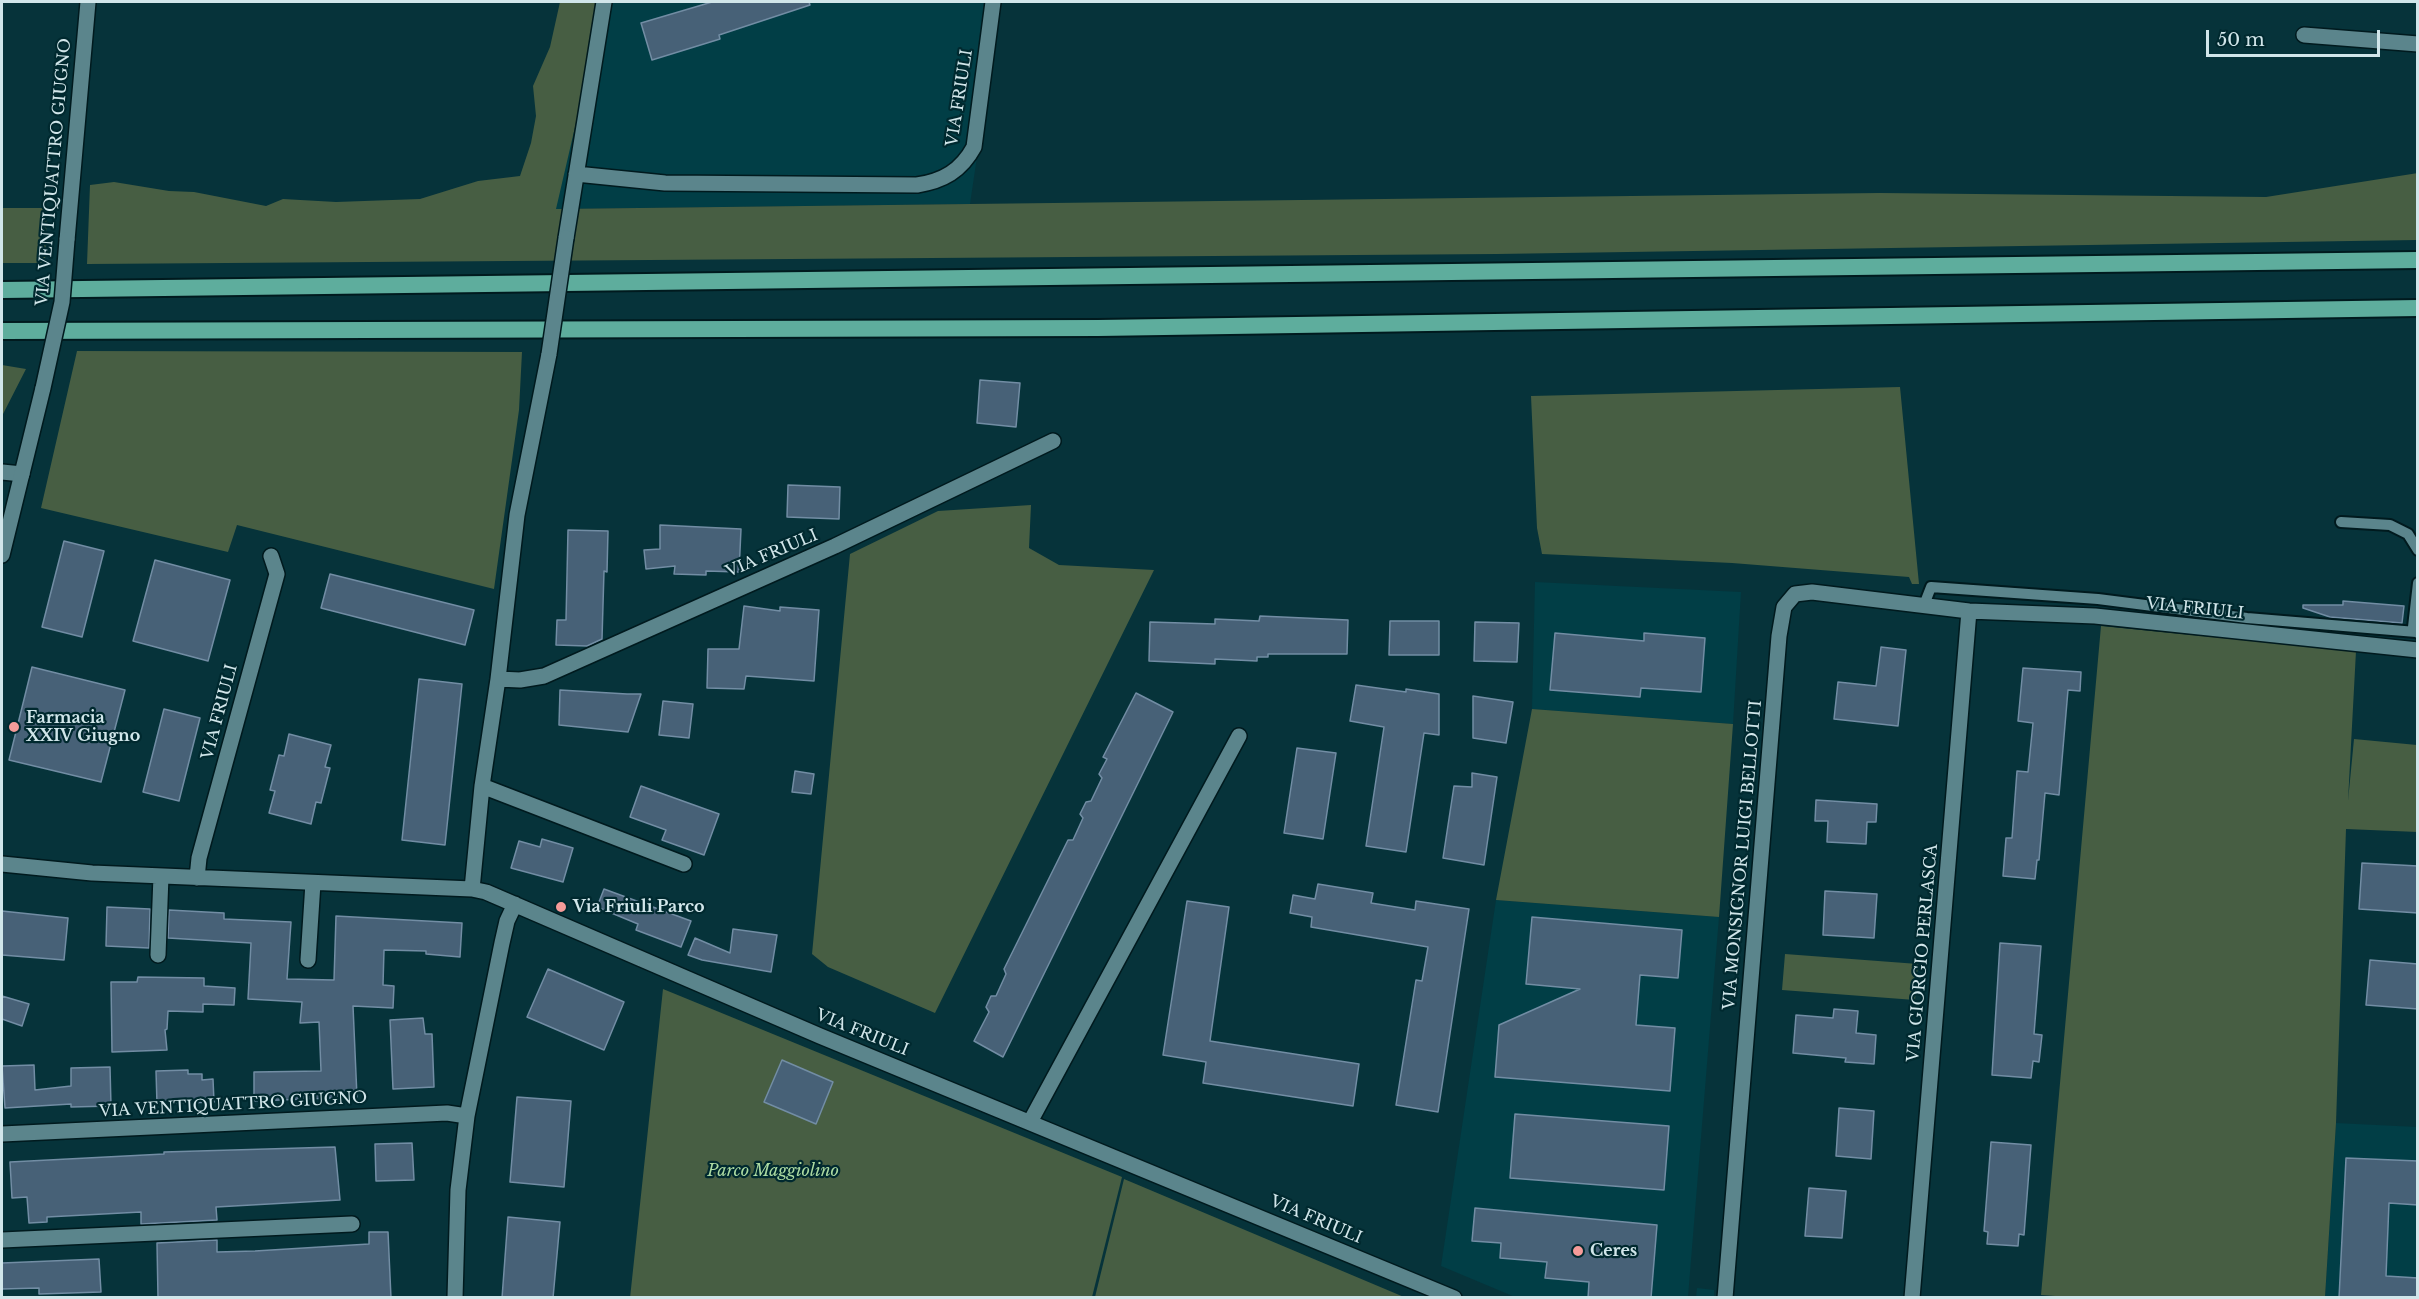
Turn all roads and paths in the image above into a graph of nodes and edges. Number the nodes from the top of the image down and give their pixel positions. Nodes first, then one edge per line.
1 (88, 2) edge
2 (604, 2) edge
3 (993, 2) edge
4 (2304, 35) dead end
5 (2418, 44) edge
6 (576, 174) junction
7 (2418, 260) edge
8 (2, 290) edge
9 (2418, 308) edge
10 (2, 331) edge
11 (1053, 441) dead end
12 (2, 472) edge
13 (22, 474) junction
14 (8, 503) edge
15 (2342, 522) dead end
16 (2, 548) edge
17 (2418, 550) edge
18 (271, 556) dead end
19 (2418, 583) edge
20 (1924, 605) junction
21 (1969, 611) junction
22 (2417, 632) edge
23 (2418, 650) edge
24 (498, 680) junction
25 (1239, 735) dead end
26 (482, 786) junction
27 (2, 864) edge
28 (684, 864) dead end
29 (161, 876) junction
30 (197, 878) junction
31 (313, 883) junction
32 (472, 888) junction
33 (515, 904) junction
34 (158, 956) dead end
35 (308, 960) dead end
36 (466, 1116) junction
37 (1030, 1122) junction
38 (2, 1134) edge
39 (352, 1224) dead end
40 (2, 1240) edge
41 (455, 1298) edge
42 (1454, 1298) edge
43 (1725, 1298) edge
44 (1912, 1298) edge

1 - 13 street, VIA VENTIQUATTRO GIUGNO, bridge
2 - 6 street
3 - 6 street, VIA FRIULI
4 - 5 street
6 - 24 street, bridge
7 - 8 highway
9 - 10 highway
11 - 24 street, VIA FRIULI
12 - 13 street
13 - 14 street, VIA VENTIQUATTRO GIUGNO
14 - 16 street, VIA VENTIQUATTRO GIUGNO
15 - 17 lane
18 - 30 street, VIA FRIULI
19 - 22 lane
20 - 21 street, VIA MONSIGNOR LUIGI BELLOTTI
20 - 22 lane
20 - 43 street, VIA MONSIGNOR LUIGI BELLOTTI
21 - 23 street, VIA FRIULI
21 - 44 street, VIA GIORGIO PERLASCA
24 - 26 street
25 - 37 street
26 - 28 street
26 - 32 street
27 - 29 street, VIA FRIULI
29 - 30 street, VIA FRIULI
29 - 34 street
30 - 31 street, VIA FRIULI
31 - 32 street, VIA FRIULI
31 - 35 street
32 - 33 street, VIA FRIULI
33 - 36 street
33 - 37 street, VIA FRIULI
36 - 38 street, VIA VENTIQUATTRO GIUGNO
36 - 41 street
37 - 42 street, VIA FRIULI
39 - 40 street

